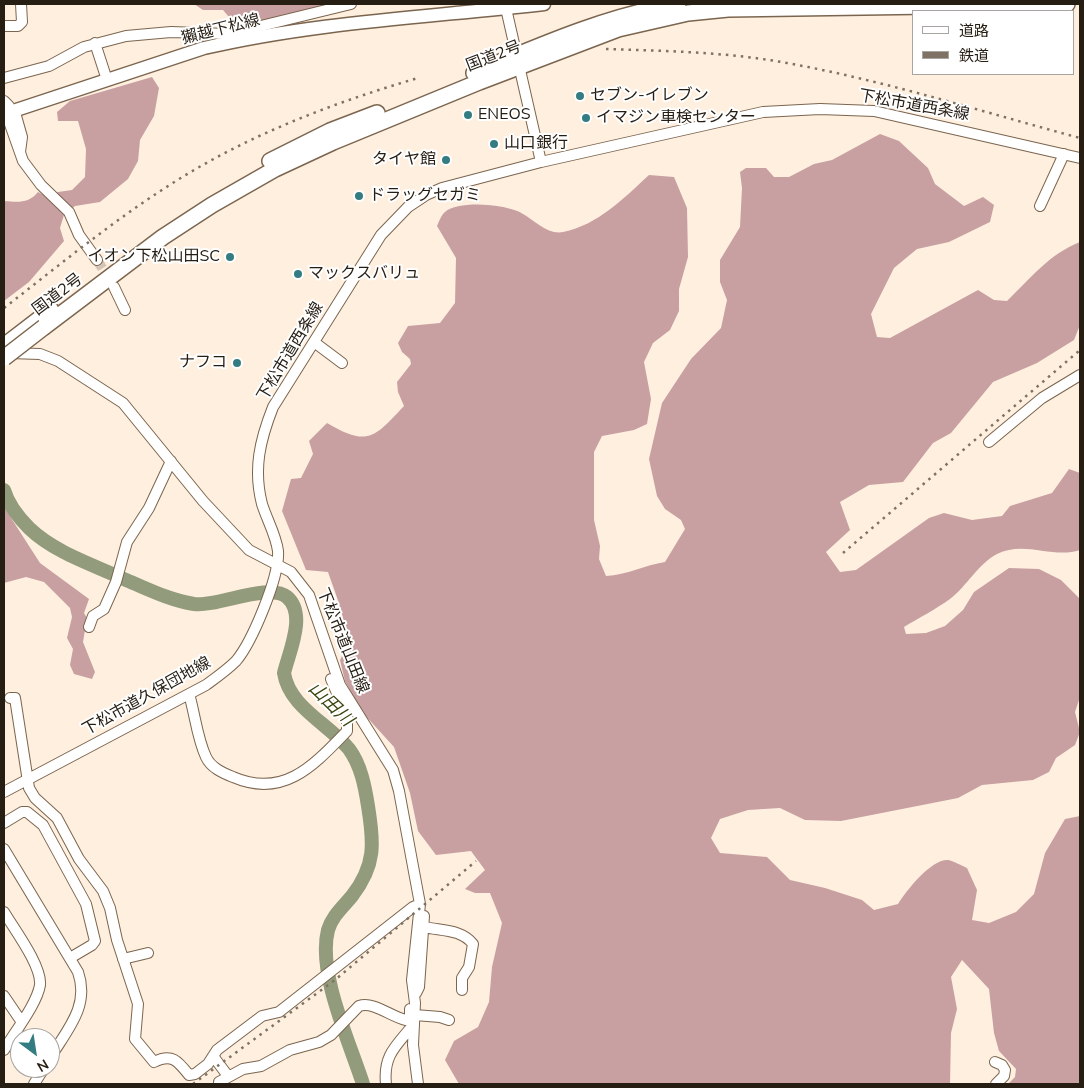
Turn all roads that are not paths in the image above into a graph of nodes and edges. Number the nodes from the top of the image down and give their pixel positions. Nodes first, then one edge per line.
1 (351, 4) edge
2 (544, 4) edge
3 (678, 4) edge
4 (1067, 4) edge
5 (23, 5) edge
6 (505, 6) edge
7 (4, 26) edge
8 (95, 43) junction
9 (517, 61) junction
10 (4, 78) edge
11 (108, 80) junction
12 (8, 110) edge
13 (1064, 154) junction
14 (1080, 158) edge
15 (541, 162) junction
16 (1040, 206) dead end
17 (97, 260) tunnel mouth
18 (114, 287) tunnel mouth
19 (125, 310) dead end
20 (40, 324) junction
21 (314, 342) junction
22 (4, 346) edge
23 (4, 353) edge
24 (4, 358) edge
25 (342, 362) dead end
26 (1080, 376) edge
27 (989, 442) dead end
28 (171, 461) junction
29 (278, 564) junction
30 (89, 627) dead end
31 (324, 638) junction
32 (189, 694) junction
33 (10, 698) dead end
34 (27, 780) junction
35 (5, 788) edge
36 (4, 822) edge
37 (409, 843) junction
38 (4, 849) edge
39 (420, 904) junction
40 (4, 912) edge
41 (424, 927) junction
42 (148, 953) dead end
43 (70, 958) junction
44 (123, 959) junction
45 (462, 990) dead end
46 (414, 995) junction
47 (4, 996) edge
48 (414, 1020) junction
49 (449, 1020) dead end
50 (21, 1021) junction
51 (60, 1041) edge
52 (4, 1050) edge
53 (213, 1056) junction
54 (996, 1062) dead end
55 (228, 1076) junction
56 (219, 1084) edge
57 (386, 1084) edge
58 (418, 1084) edge
59 (996, 1084) edge

1 - 8 street
2 - 6 main road, 獺越下松線
3 - 9 highway, 国道2号
4 - 9 highway, 国道2号
5 - 7 street
6 - 9 street
6 - 11 main road, 獺越下松線
8 - 10 street
8 - 11 street
9 - 15 street
9 - 20 highway, 国道2号
11 - 12 main road, 獺越下松線
12 - 17 street
13 - 14 street, 下松市道西条線
13 - 15 street, 下松市道西条線
13 - 16 street
15 - 21 street, 下松市道西条線
18 - 19 street
20 - 22 highway, 国道2号
20 - 24 highway, 国道2号, bridge
21 - 25 street
21 - 29 street, 下松市道西条線
23 - 28 street, 下松市道山田線
26 - 27 street
28 - 29 street, 下松市道山田線
28 - 30 street
29 - 31 street, 下松市道山田線
29 - 32 street, 下松市道久保団地線
31 - 32 street
31 - 37 street, 下松市道山田線
32 - 34 street, 下松市道久保団地線
33 - 34 street
34 - 35 street, 下松市道久保団地線
34 - 44 street
36 - 43 street
37 - 39 street, 下松市道山田線
37 - 41 street
38 - 43 street
39 - 46 street, 下松市道山田線
39 - 53 street
40 - 50 street
41 - 45 street
41 - 46 street
42 - 44 street
43 - 51 street
44 - 53 street
46 - 48 street, 下松市道山田線
46 - 55 street
47 - 50 street
48 - 49 street
48 - 57 street
48 - 58 street, 下松市道山田線
50 - 52 street
53 - 55 street
54 - 59 street
55 - 56 street

